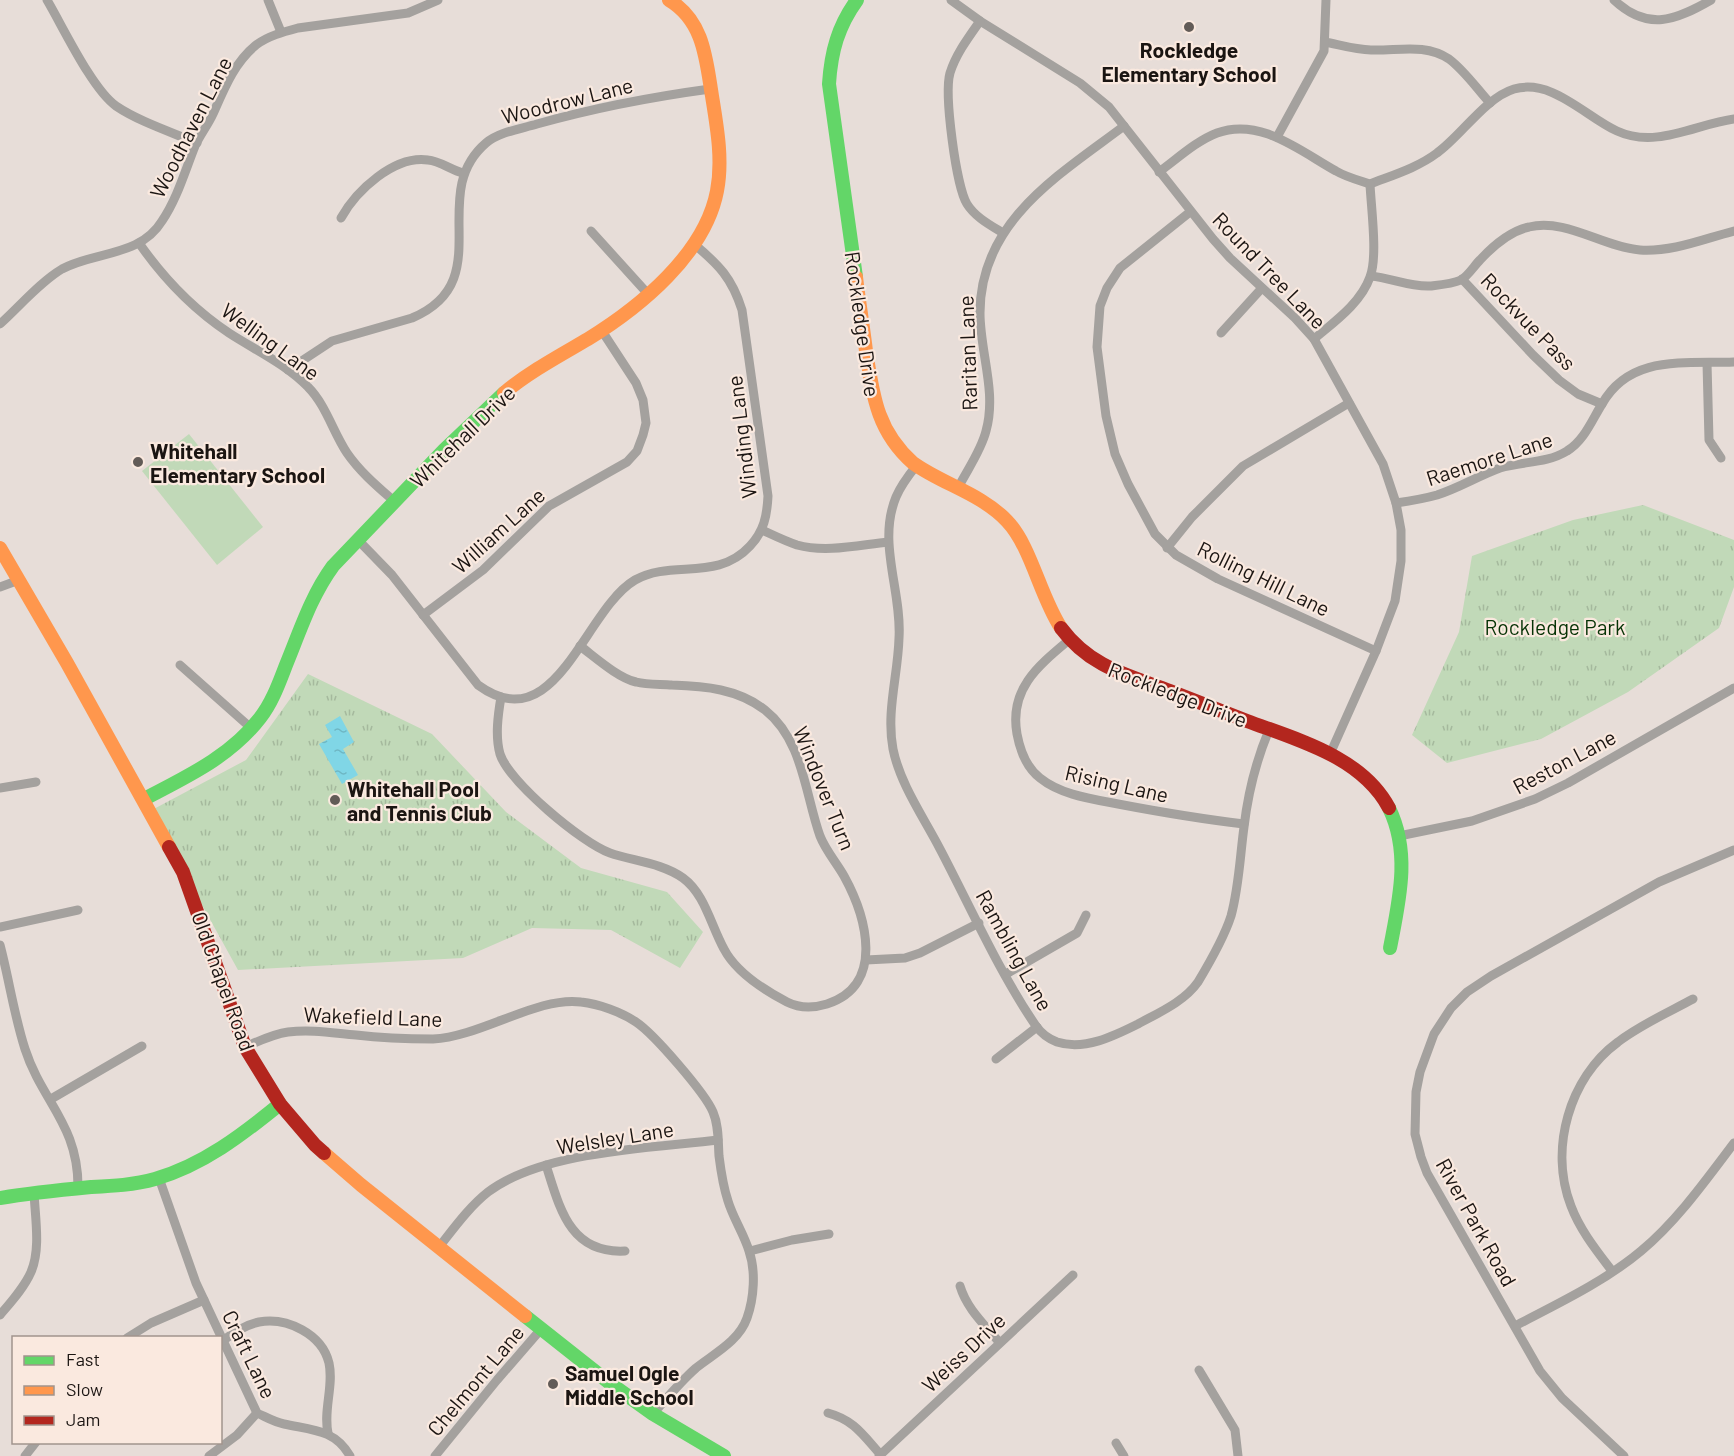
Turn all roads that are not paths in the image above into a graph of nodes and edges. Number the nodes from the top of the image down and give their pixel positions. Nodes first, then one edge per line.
1 (47, 0) edge
2 (268, 0) edge
3 (438, 0) edge
4 (951, 0) edge
5 (1326, 0) edge
6 (1614, 0) edge
7 (1711, 0) edge
8 (674, 1) edge
9 (851, 2) edge
10 (980, 21) junction
11 (281, 32) junction
12 (1325, 42) junction
13 (710, 89) junction
14 (1490, 104) junction
15 (1734, 119) edge
16 (1124, 126) junction
17 (1277, 137) junction
18 (196, 143) junction
19 (1159, 172) junction
20 (463, 173) junction
21 (1370, 184) junction
22 (1190, 212) junction
23 (341, 218) dead end
24 (591, 231) dead end
25 (1734, 231) edge
26 (1003, 233) junction
27 (139, 243) junction
28 (694, 244) junction
29 (1371, 276) junction
30 (1462, 279) junction
31 (1262, 288) junction
32 (648, 294) junction
33 (0, 324) edge
34 (602, 331) junction
35 (1221, 333) dead end
36 (1314, 339) junction
37 (1734, 362) edge
38 (1707, 363) junction
39 (288, 370) junction
40 (1349, 403) junction
41 (1602, 404) junction
42 (1721, 458) dead end
43 (916, 466) junction
44 (958, 488) junction
45 (395, 502) junction
46 (1396, 503) junction
47 (762, 530) junction
48 (358, 540) junction
49 (888, 542) junction
50 (0, 548) edge
51 (1167, 549) junction
52 (20, 580) junction
53 (0, 587) edge
54 (423, 615) junction
55 (1069, 640) junction
56 (580, 646) junction
57 (1376, 651) junction
58 (180, 665) dead end
59 (1734, 688) edge
60 (501, 697) junction
61 (251, 728) junction
62 (1269, 730) junction
63 (1330, 754) junction
64 (36, 782) dead end
65 (0, 788) edge
66 (144, 800) junction
67 (1244, 824) junction
68 (1399, 836) junction
69 (1734, 850) edge
70 (78, 910) dead end
71 (1086, 915) dead end
72 (979, 923) junction
73 (0, 927) edge
74 (0, 945) edge
75 (1390, 948) dead end
76 (866, 960) junction
77 (1006, 974) junction
78 (1693, 999) dead end
79 (1037, 1027) junction
80 (142, 1046) dead end
81 (245, 1047) junction
82 (996, 1059) dead end
83 (51, 1099) junction
84 (280, 1104) junction
85 (718, 1140) junction
86 (1734, 1143) edge
87 (546, 1165) junction
88 (159, 1178) junction
89 (78, 1189) junction
90 (34, 1192) junction
91 (0, 1198) edge
92 (829, 1234) dead end
93 (439, 1247) junction
94 (625, 1251) dead end
95 (750, 1251) junction
96 (1612, 1271) junction
97 (1073, 1275) dead end
98 (960, 1286) dead end
99 (204, 1300) junction
100 (0, 1315) edge
101 (1515, 1326) junction
102 (542, 1328) junction
103 (130, 1336) edge
104 (220, 1336) edge
105 (222, 1341) joint
106 (999, 1342) junction
107 (1199, 1370) dead end
108 (257, 1413) junction
109 (828, 1413) dead end
110 (653, 1414) junction
111 (328, 1433) junction
112 (1116, 1443) dead end
113 (35, 1444) edge
114 (880, 1455) edge
115 (25, 1456) edge
116 (209, 1456) edge
117 (350, 1456) edge
118 (435, 1456) edge
119 (724, 1456) edge
120 (1124, 1456) edge
121 (1238, 1456) edge
122 (1623, 1456) edge

1 - 18 street
2 - 11 street
3 - 11 street, Woodhaven Lane
4 - 10 street, Round Tree Lane
5 - 12 street
6 - 7 street
8 - 13 street, Whitehall Drive
9 - 43 street, Rockledge Drive
10 - 16 street, Round Tree Lane
10 - 26 street
11 - 18 street, Woodhaven Lane
12 - 14 street
12 - 17 street
13 - 20 street, Woodrow Lane
13 - 28 street, Whitehall Drive
14 - 15 street
14 - 21 street
16 - 19 street, Round Tree Lane
16 - 26 street, Raritan Lane
17 - 19 street
17 - 21 street
18 - 27 street, Woodhaven Lane
19 - 22 street, Round Tree Lane
20 - 23 street
20 - 39 street, Woodrow Lane
21 - 29 street
22 - 31 street, Round Tree Lane
22 - 51 street, Rolling Hill Lane
24 - 32 street
25 - 30 street
26 - 44 street, Raritan Lane
27 - 33 street, Woodhaven Lane
27 - 39 street, Welling Lane
28 - 32 street, Whitehall Drive
28 - 47 street, Winding Lane
29 - 30 street
29 - 36 street
30 - 41 street, Rockvue Pass
31 - 35 street
31 - 36 street, Round Tree Lane
32 - 34 street, Whitehall Drive
34 - 45 street, Whitehall Drive
34 - 54 street, William Lane
36 - 40 street, Round Tree Lane
37 - 38 street, Raemore Lane
38 - 41 street, Raemore Lane
38 - 42 street
39 - 45 street, Welling Lane
40 - 46 street, Round Tree Lane
40 - 51 street
41 - 46 street, Raemore Lane
43 - 44 street, Rockledge Drive
43 - 49 street, Rambling Lane
44 - 55 street, Rockledge Drive
45 - 48 street, Whitehall Drive
46 - 57 street, Round Tree Lane
47 - 49 street
47 - 56 street, Winding Lane
48 - 54 street
48 - 61 street, Whitehall Drive
49 - 72 street, Rambling Lane
50 - 52 street, Old Chapel Road
51 - 57 street, Rolling Hill Lane
52 - 53 street
52 - 66 street, Old Chapel Road
54 - 60 street
55 - 62 street, Rockledge Drive
55 - 67 street, Rising Lane
56 - 60 street, Winding Lane
56 - 76 street, Windover Turn
57 - 63 street, Round Tree Lane
58 - 61 street
59 - 68 street, Reston Lane
60 - 76 street, Windover Turn
61 - 66 street, Whitehall Drive
62 - 63 street, Rockledge Drive
62 - 67 street, Rambling Lane
63 - 68 street, Rockledge Drive
64 - 65 street
66 - 81 street, Old Chapel Road
67 - 79 street, Rambling Lane
68 - 75 street, Rockledge Drive
69 - 101 street, River Park Road
70 - 73 street
71 - 77 street
72 - 76 street
72 - 77 street, Rambling Lane
74 - 83 street
77 - 79 street, Rambling Lane
78 - 96 street
79 - 82 street
80 - 83 street
81 - 84 street, Old Chapel Road
81 - 85 street, Wakefield Lane
83 - 89 street
84 - 88 street
84 - 93 street, Old Chapel Road
85 - 87 street, Welsley Lane
85 - 95 street, Wakefield Lane
86 - 96 street
87 - 93 street, Welsley Lane
87 - 94 street
88 - 89 street
88 - 99 street, Craft Lane
89 - 90 street
90 - 91 street
90 - 100 street
92 - 95 street
93 - 102 street, Old Chapel Road
95 - 110 street, Wakefield Lane
96 - 101 street
97 - 106 street, Weiss Drive
98 - 106 street
99 - 103 street
99 - 104 street, Craft Lane
101 - 122 street, River Park Road
102 - 110 street, Old Chapel Road
102 - 118 street, Chelmont Lane
105 - 108 street, Craft Lane
105 - 111 street
106 - 114 street, Weiss Drive
107 - 121 street
108 - 111 street, Craft Lane
108 - 116 street
109 - 114 street
110 - 119 street, Old Chapel Road
111 - 117 street
112 - 120 street
113 - 115 street

